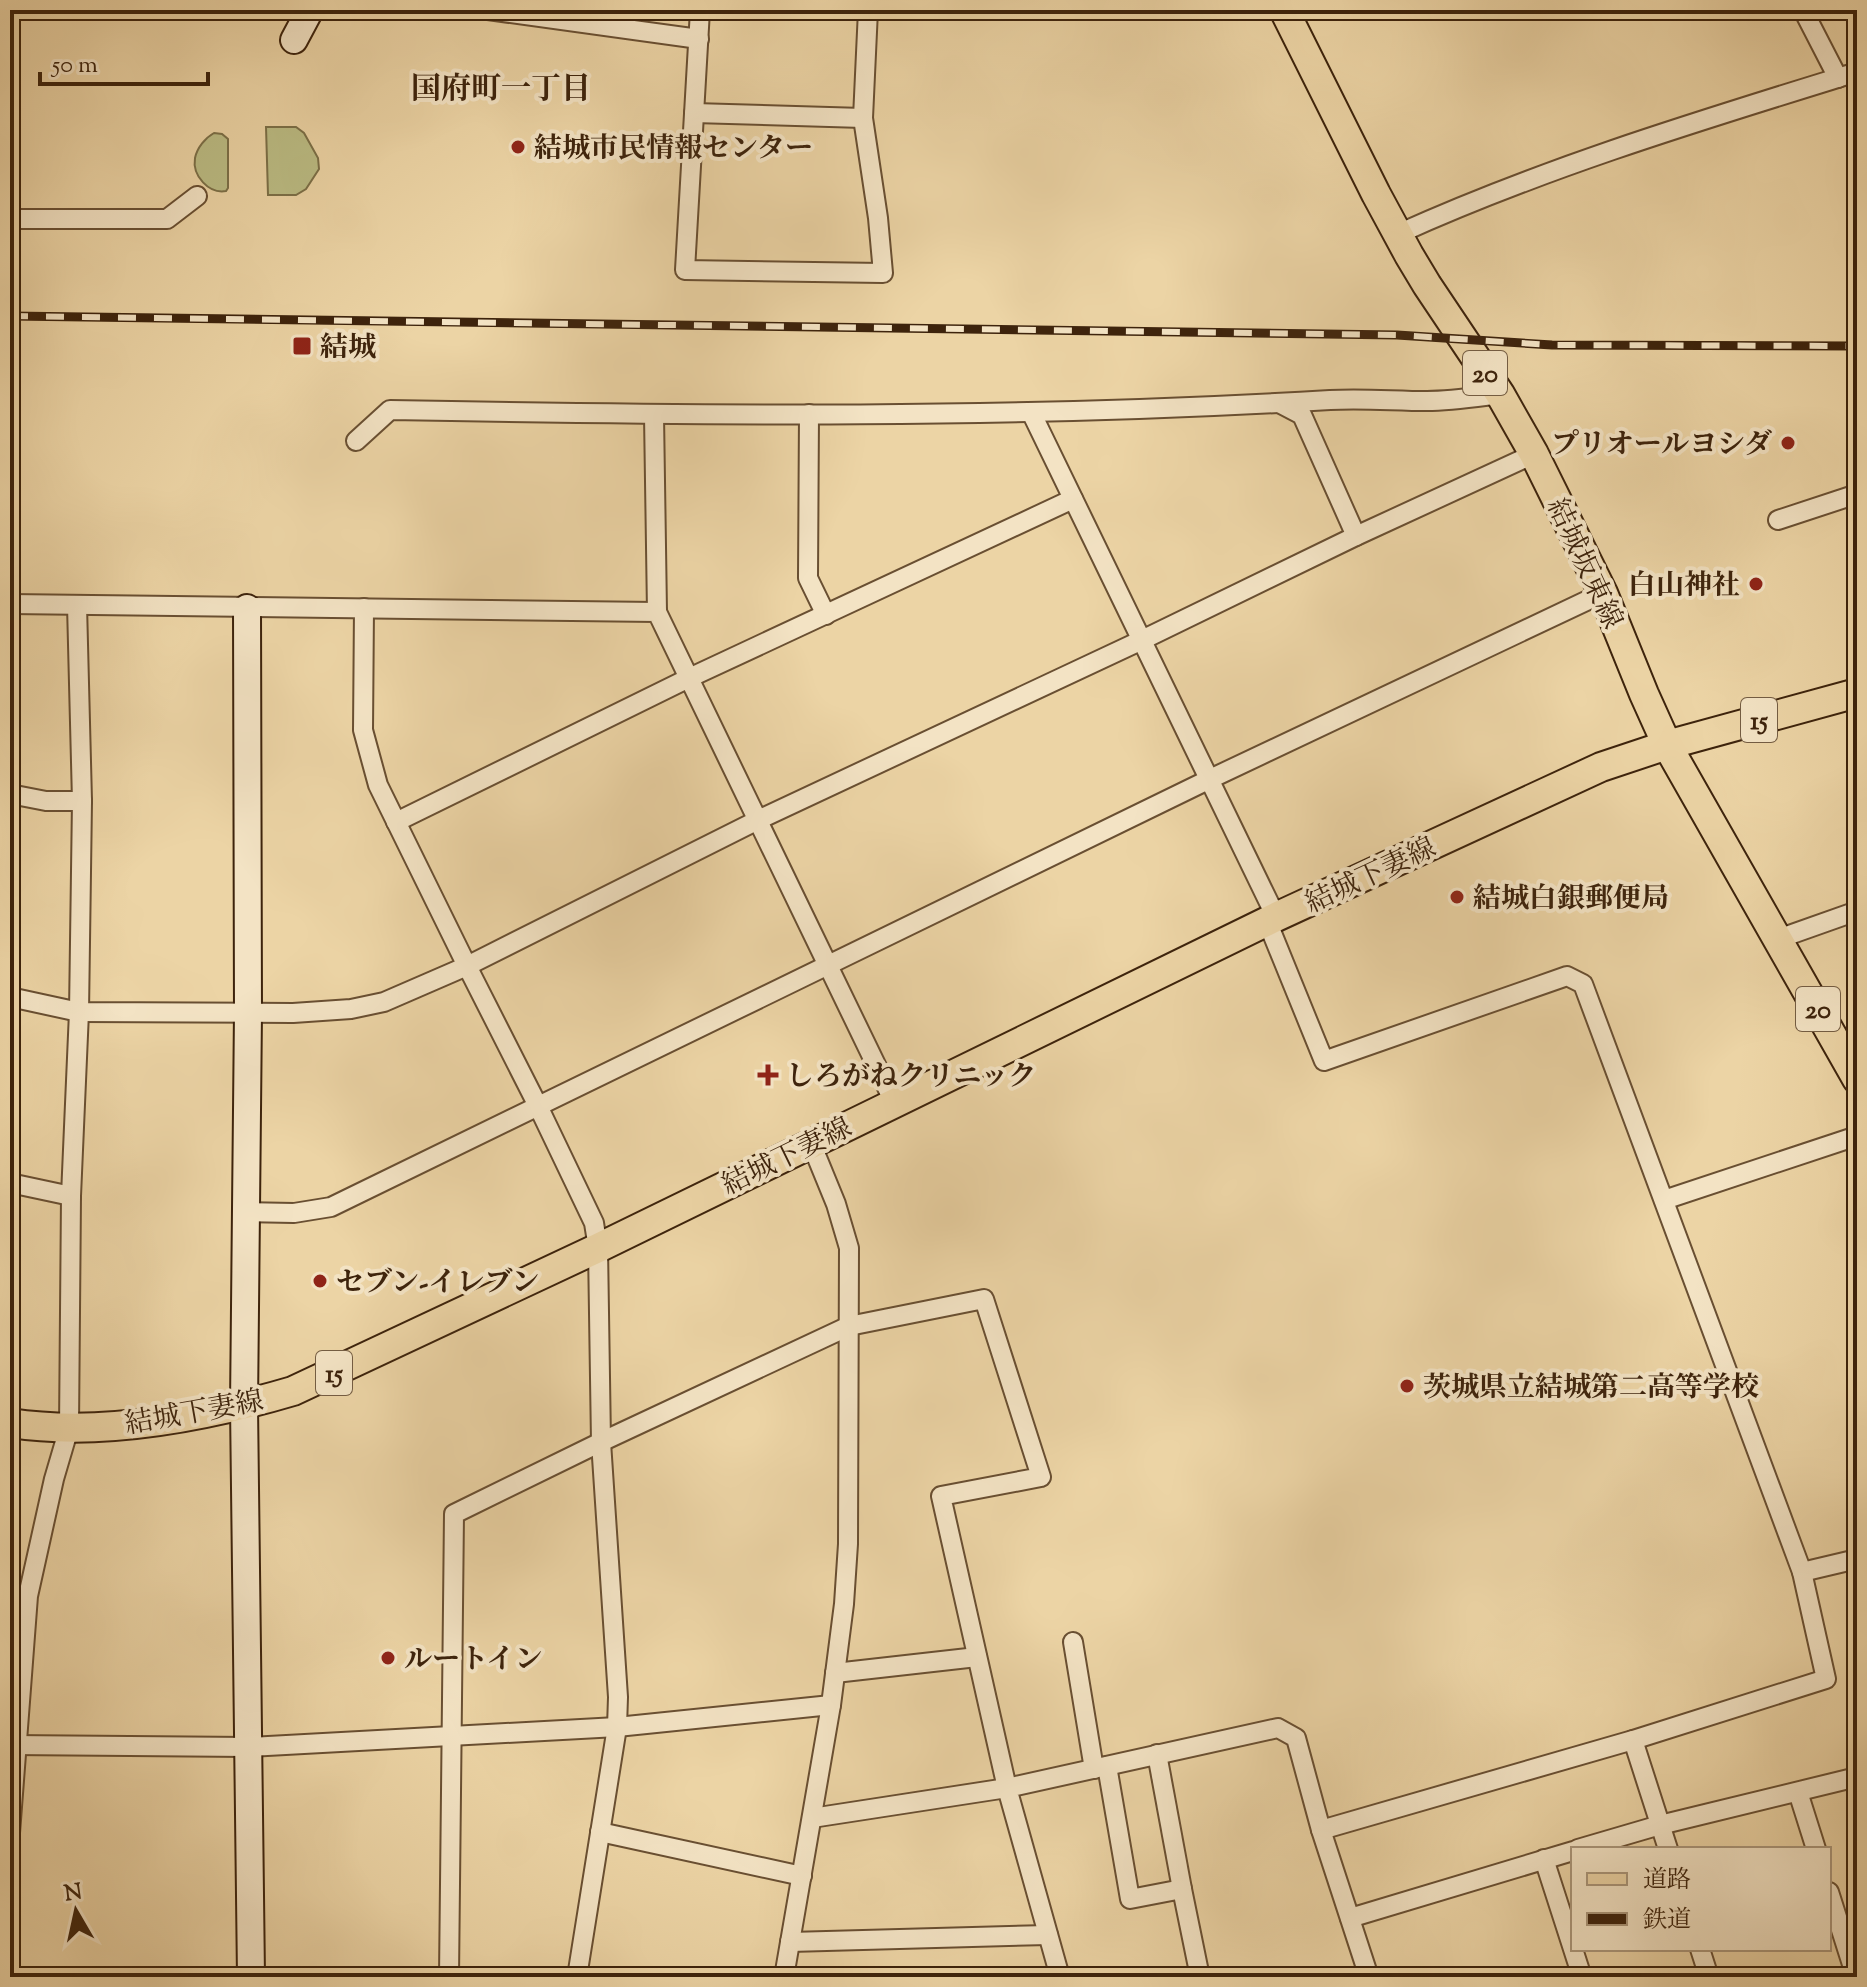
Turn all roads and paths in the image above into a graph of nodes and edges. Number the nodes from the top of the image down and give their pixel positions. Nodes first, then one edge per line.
1 (310, 10) edge
2 (488, 10) edge
3 (700, 10) edge
4 (868, 10) edge
5 (1284, 10) edge
6 (1803, 10) edge
7 (699, 39) junction
8 (294, 40) dead end
9 (1857, 72) edge
10 (1838, 78) junction
11 (694, 113) junction
12 (863, 118) junction
13 (197, 196) dead end
14 (10, 219) edge
15 (1398, 234) junction
16 (1500, 394) junction
17 (1281, 404) junction
18 (1031, 412) junction
19 (809, 414) junction
20 (654, 415) junction
21 (356, 441) dead end
22 (1534, 454) junction
23 (1857, 494) edge
24 (1073, 499) junction
25 (1778, 520) dead end
26 (1356, 536) junction
27 (1603, 593) junction
28 (10, 604) edge
29 (77, 605) junction
30 (247, 608) junction
31 (364, 608) junction
32 (657, 612) junction
33 (826, 615) junction
34 (1142, 640) junction
35 (689, 678) junction
36 (1857, 693) edge
37 (1667, 745) junction
38 (1210, 779) junction
39 (10, 794) edge
40 (82, 801) junction
41 (758, 820) junction
42 (396, 822) junction
43 (1857, 911) edge
44 (1272, 919) junction
45 (1778, 939) junction
46 (828, 965) junction
47 (467, 966) junction
48 (10, 997) edge
49 (79, 1012) junction
50 (248, 1012) junction
51 (1857, 1079) edge
52 (894, 1102) junction
53 (538, 1106) junction
54 (1857, 1136) edge
55 (811, 1143) junction
56 (10, 1183) edge
57 (71, 1196) junction
58 (1664, 1200) junction
59 (246, 1212) junction
60 (598, 1248) junction
61 (849, 1326) junction
62 (244, 1406) junction
63 (10, 1423) edge
64 (69, 1428) junction
65 (601, 1442) junction
66 (1857, 1559) edge
67 (1802, 1572) junction
68 (19, 1595) edge
69 (1073, 1642) dead end
70 (977, 1657) junction
71 (835, 1673) junction
72 (831, 1705) junction
73 (617, 1727) junction
74 (453, 1735) junction
75 (1633, 1740) junction
76 (14, 1746) edge
77 (248, 1747) junction
78 (1157, 1754) junction
79 (1100, 1767) junction
80 (1857, 1777) edge
81 (1007, 1788) junction
82 (1798, 1792) junction
83 (812, 1818) junction
84 (1660, 1825) junction
85 (1321, 1830) junction
86 (600, 1832) junction
87 (10, 1833) edge
88 (1586, 1847) edge
89 (1667, 1847) edge
90 (1815, 1847) edge
91 (1571, 1851) edge
92 (1544, 1859) junction
93 (802, 1876) junction
94 (1182, 1889) junction
95 (1831, 1898) edge
96 (1350, 1918) junction
97 (1048, 1935) junction
98 (790, 1942) junction
99 (1571, 1943) edge
100 (1574, 1951) edge
101 (1701, 1951) edge
102 (251, 1977) edge
103 (449, 1977) edge
104 (577, 1977) edge
105 (784, 1977) edge
106 (1060, 1977) edge
107 (1200, 1977) edge
108 (1369, 1977) edge
109 (1582, 1977) edge
110 (1709, 1977) edge
111 (1856, 1977) edge

1 - 8 street
2 - 7 street
3 - 7 street
4 - 12 street
5 - 15 main road, 結城坂東線 / 20
6 - 10 street
7 - 11 street
9 - 10 street
10 - 15 street
11 - 12 street
11 - 12 street
13 - 14 street
15 - 16 main road, 結城坂東線 / 20
16 - 17 street
16 - 22 main road, 結城坂東線 / 20
17 - 18 street
17 - 26 street
18 - 19 street
18 - 24 street
19 - 20 street
19 - 33 street
20 - 21 street
20 - 32 street
22 - 26 street
22 - 27 main road, 結城坂東線 / 20
23 - 25 street
24 - 33 street
24 - 34 street
26 - 34 street
27 - 37 main road, 結城坂東線 / 20
27 - 38 street
28 - 29 street
29 - 30 street
29 - 40 street
30 - 31 street
30 - 50 street
31 - 32 street
31 - 42 street
32 - 35 street
33 - 35 street
34 - 38 street
34 - 41 street
35 - 41 street
35 - 42 street
36 - 37 main road, 結城下妻線 / 15
37 - 44 main road, 結城下妻線 / 15
37 - 45 main road, 結城坂東線 / 20
38 - 44 street
38 - 46 street
39 - 40 street
40 - 49 street
41 - 46 street
41 - 47 street
42 - 47 street
43 - 45 street
44 - 52 main road, 結城下妻線 / 15
44 - 58 street
45 - 51 main road, 結城坂東線 / 20
46 - 52 street
46 - 53 street
47 - 50 street
47 - 53 street
48 - 49 street
49 - 50 street
49 - 57 street
50 - 59 street
52 - 55 main road, 結城下妻線 / 15
53 - 59 street
53 - 60 street
54 - 58 street
55 - 60 main road, 結城下妻線 / 15
55 - 61 street
56 - 57 street
57 - 64 street
58 - 67 street
59 - 62 street
60 - 62 main road, 結城下妻線 / 15
60 - 65 street
61 - 65 street
61 - 70 street
61 - 71 street
62 - 64 main road, 結城下妻線 / 15
62 - 77 street
63 - 64 main road, 結城下妻線 / 15
64 - 68 street
65 - 73 street
65 - 74 street
66 - 67 street
67 - 75 street
68 - 76 street
69 - 79 street
70 - 71 street
70 - 81 street
71 - 72 street
72 - 73 street
72 - 83 street
73 - 74 street
73 - 86 street
74 - 77 street
74 - 103 street
75 - 84 street
75 - 85 street
76 - 77 street
76 - 87 street
77 - 102 street
78 - 79 street
78 - 85 street
78 - 94 street
79 - 81 street
79 - 94 street
80 - 82 street
81 - 83 street
81 - 97 street
82 - 84 street
82 - 90 street
83 - 93 street
84 - 88 street
84 - 89 street
85 - 96 street
86 - 93 street
86 - 104 street
91 - 92 street
92 - 96 street
92 - 99 street
93 - 98 street
94 - 107 street
95 - 111 street
96 - 108 street
97 - 98 street
97 - 106 street
98 - 105 street
100 - 109 street
101 - 110 street

